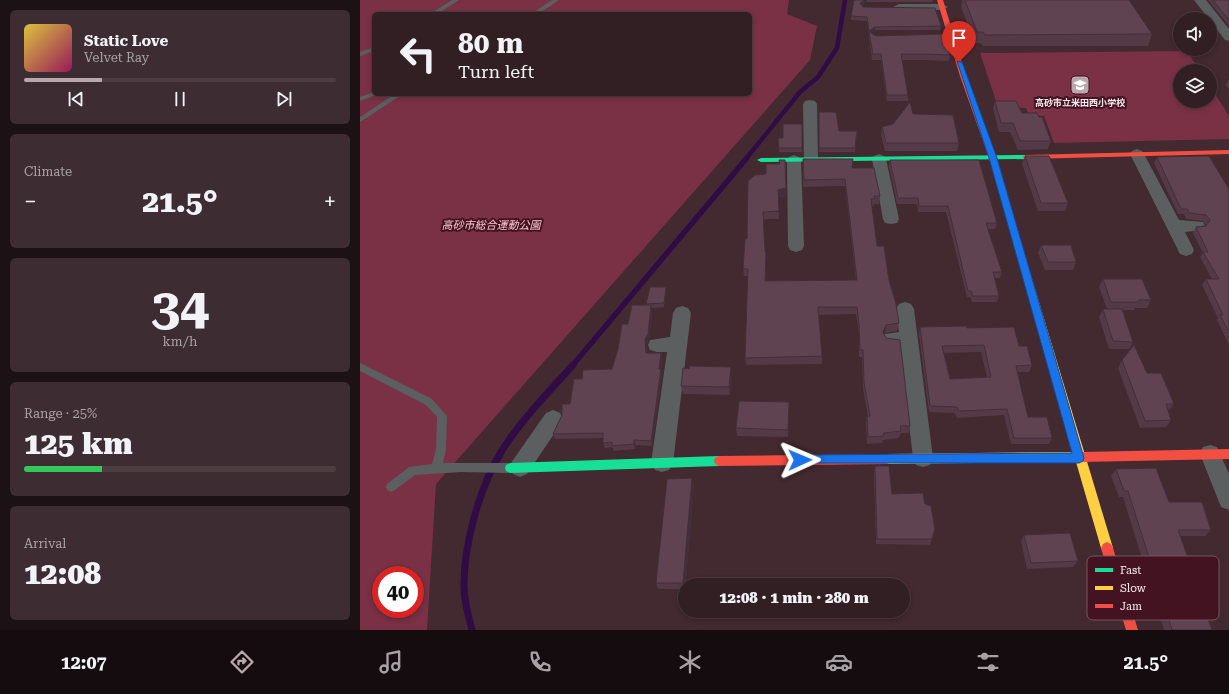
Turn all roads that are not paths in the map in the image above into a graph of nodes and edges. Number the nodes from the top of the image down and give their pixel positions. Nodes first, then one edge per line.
1 (456, 0) edge
2 (556, 0) edge
3 (1200, 0) edge
4 (941, 4) edge
5 (890, 7) edge
6 (436, 12) edge
7 (537, 12) edge
8 (936, 35) edge
9 (951, 35) junction
10 (1229, 37) edge
11 (372, 50) edge
12 (360, 54) edge
13 (372, 95) edge
14 (397, 96) edge
15 (360, 99) edge
16 (810, 104) dead end
17 (360, 120) edge
18 (1137, 154) junction
19 (1227, 154) edge
20 (993, 158) junction
21 (879, 159) junction
22 (761, 160) dead end
23 (794, 160) junction
24 (811, 160) junction
25 (891, 219) dead end
26 (1174, 226) junction
27 (1197, 226) edge
28 (796, 246) dead end
29 (1186, 250) dead end
30 (905, 309) dead end
31 (682, 313) dead end
32 (678, 344) junction
33 (657, 345) dead end
34 (360, 366) edge
35 (553, 419) dead end
36 (1220, 454) edge
37 (923, 458) junction
38 (1079, 458) junction
39 (662, 462) junction
40 (515, 467) junction
41 (436, 469) junction
42 (391, 487) dead end
43 (1229, 500) edge
44 (1109, 556) edge
45 (1129, 620) edge
46 (1132, 630) edge

1 - 6 lane
2 - 7 lane
3 - 10 street
4 - 5 street
4 - 9 street
8 - 9 street
9 - 20 street
11 - 12 lane
13 - 15 lane
14 - 17 lane
16 - 24 street
18 - 19 street
18 - 20 street
18 - 26 street
20 - 21 street
20 - 38 street
21 - 24 street
21 - 25 street
22 - 23 street
23 - 24 street
23 - 28 street
26 - 27 street
26 - 29 street
30 - 37 street
31 - 32 street
32 - 33 street
32 - 39 street
34 - 41 lane
35 - 40 street
36 - 38 street
36 - 43 street
37 - 38 street
37 - 39 street
38 - 44 street
39 - 40 street
40 - 41 lane
41 - 42 lane
45 - 46 street

